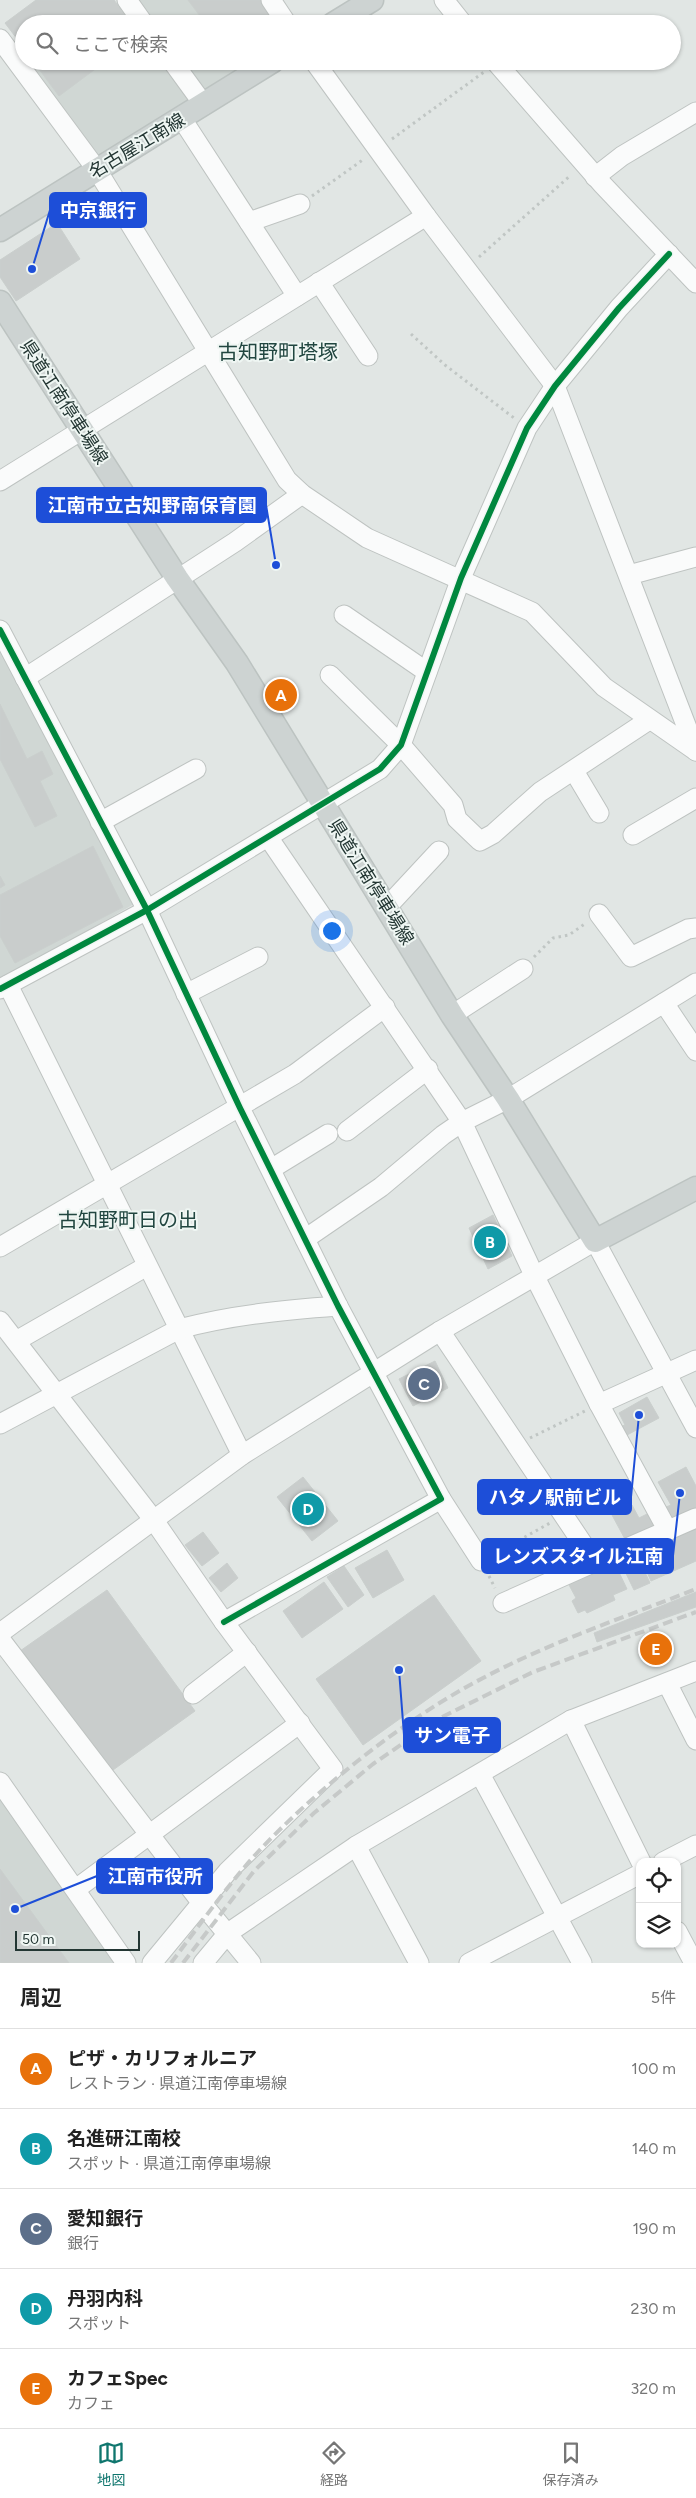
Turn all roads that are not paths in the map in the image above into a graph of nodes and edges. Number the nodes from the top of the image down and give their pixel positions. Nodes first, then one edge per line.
1 (127, 0) edge
2 (271, 0) edge
3 (372, 0) edge
4 (444, 0) edge
5 (138, 15) edge
6 (281, 15) edge
7 (348, 15) edge
8 (456, 15) edge
9 (0, 39) edge
10 (15, 59) edge
11 (23, 70) edge
12 (179, 70) edge
13 (259, 70) edge
14 (321, 70) edge
15 (502, 70) edge
16 (204, 105) junction
17 (696, 112) edge
18 (182, 119) junction
19 (97, 170) junction
20 (590, 170) junction
21 (300, 204) road end
22 (426, 216) junction
23 (249, 222) junction
24 (0, 230) edge
25 (669, 254) junction
26 (319, 282) junction
27 (696, 283) edge
28 (297, 296) junction
29 (0, 302) edge
30 (209, 352) junction
31 (368, 356) dead end
32 (555, 386) junction
33 (83, 431) junction
34 (0, 481) edge
35 (302, 494) junction
36 (696, 557) edge
37 (629, 575) junction
38 (177, 578) junction
39 (461, 578) junction
40 (344, 615) dead end
41 (0, 630) edge
42 (427, 672) junction
43 (330, 675) dead end
44 (25, 678) junction
45 (649, 720) junction
46 (401, 745) junction
47 (696, 751) edge
48 (196, 770) dead end
49 (574, 771) junction
50 (696, 798) edge
51 (323, 805) junction
52 (599, 813) dead end
53 (100, 822) junction
54 (632, 835) dead end
55 (268, 837) junction
56 (439, 851) dead end
57 (386, 908) junction
58 (147, 910) junction
59 (598, 914) road end
60 (696, 928) edge
61 (258, 957) dead end
62 (523, 969) road end
63 (696, 983) edge
64 (4, 987) edge
65 (186, 994) junction
66 (664, 1003) junction
67 (385, 1007) junction
68 (452, 1015) junction
69 (696, 1051) edge
70 (428, 1070) junction
71 (508, 1099) junction
72 (240, 1108) junction
73 (462, 1122) junction
74 (271, 1169) junction
75 (106, 1184) junction
76 (696, 1188) edge
77 (305, 1239) junction
78 (595, 1241) junction
79 (0, 1247) edge
80 (147, 1266) junction
81 (534, 1275) junction
82 (338, 1306) junction
83 (0, 1321) edge
84 (178, 1329) junction
85 (440, 1331) junction
86 (16, 1341) junction
87 (696, 1360) edge
88 (373, 1374) junction
89 (667, 1374) junction
90 (57, 1393) junction
91 (599, 1404) junction
92 (0, 1424) edge
93 (696, 1428) edge
94 (242, 1455) junction
95 (441, 1499) junction
96 (696, 1518) edge
97 (152, 1520) junction
98 (668, 1531) junction
99 (481, 1561) road end
100 (595, 1562) junction
101 (503, 1603) road end
102 (224, 1622) junction
103 (0, 1632) edge
104 (0, 1639) edge
105 (247, 1652) junction
106 (696, 1671) edge
107 (667, 1683) junction
108 (193, 1694) dead end
109 (571, 1720) junction
110 (300, 1723) junction
111 (696, 1740) edge
112 (480, 1774) junction
113 (0, 1782) edge
114 (149, 1834) junction
115 (696, 1845) edge
116 (356, 1846) junction
117 (639, 1858) edge
118 (671, 1858) edge
119 (636, 1876) edge
120 (76, 1888) junction
121 (201, 1902) junction
122 (557, 1915) junction
123 (228, 1933) junction
124 (681, 1939) edge
125 (126, 1963) edge
126 (152, 1963) edge
127 (203, 1963) edge
128 (251, 1963) edge
129 (419, 1963) edge
130 (468, 1963) edge
131 (582, 1963) edge
132 (694, 1963) edge

1 - 5 street
2 - 6 street
3 - 7 main road
4 - 8 street
9 - 10 street
11 - 19 street
12 - 16 street
13 - 16 main road, 名古屋江南線
14 - 22 street
15 - 20 street
16 - 18 main road, 名古屋江南線
17 - 20 street
18 - 19 main road, 名古屋江南線
18 - 23 street
19 - 24 main road, 名古屋江南線
19 - 30 street
20 - 25 street
21 - 23 street
22 - 26 street
22 - 32 street
23 - 28 street
25 - 27 street
25 - 32 street
26 - 28 street
26 - 31 street
28 - 30 street
29 - 33 main road, 県道江南停車場線
30 - 33 street
30 - 35 street
32 - 37 street
32 - 39 street
33 - 34 street
33 - 38 main road, 県道江南停車場線
35 - 38 street
35 - 39 street
36 - 37 street
37 - 47 street
38 - 44 street
38 - 51 main road, 県道江南停車場線
39 - 42 street
39 - 45 street
40 - 42 street
41 - 44 street
42 - 46 street
43 - 46 street
44 - 53 street
45 - 47 street
45 - 49 street
46 - 49 street
46 - 51 street
48 - 53 street
49 - 52 street
50 - 54 street
51 - 55 street
51 - 57 main road, 県道江南停車場線
53 - 58 street
55 - 58 street
55 - 67 street
56 - 57 street
57 - 68 main road, 県道江南停車場線
58 - 64 street
58 - 65 street
59 - 60 street
61 - 65 street
62 - 68 street
63 - 66 street
64 - 75 street
65 - 72 street
66 - 69 street
66 - 71 street
67 - 70 street
67 - 72 street
68 - 71 main road, 県道江南停車場線
70 - 73 street
70 - 74 street
71 - 73 street
71 - 78 main road, 県道江南停車場線
72 - 74 street
72 - 75 street
73 - 77 street
73 - 81 street
74 - 77 street
75 - 79 street
75 - 80 street
76 - 78 main road
77 - 82 street
78 - 81 street
78 - 89 street
80 - 84 street
80 - 86 street
81 - 85 street
81 - 91 street
82 - 84 street
82 - 88 street
83 - 86 street
84 - 90 street
84 - 94 street
85 - 88 street
85 - 100 street
86 - 90 street
87 - 89 street
88 - 94 street
88 - 95 street
89 - 91 street
89 - 93 street
90 - 92 street
90 - 97 street
91 - 98 street
94 - 97 street
95 - 99 street
95 - 102 street
96 - 98 street
97 - 102 street
97 - 103 street
98 - 100 street
100 - 101 street
102 - 105 street
104 - 114 street
105 - 108 street
105 - 110 street
106 - 107 street
107 - 109 street
107 - 111 street
109 - 112 street
109 - 117 street
110 - 114 street
110 - 121 street
112 - 116 street
112 - 122 street
113 - 120 street
114 - 120 street
114 - 121 street
115 - 118 street
116 - 123 street
116 - 129 street
119 - 122 street
120 - 125 street
121 - 123 street
121 - 126 street
122 - 130 street
122 - 131 street
123 - 127 street
123 - 128 street
124 - 132 street

